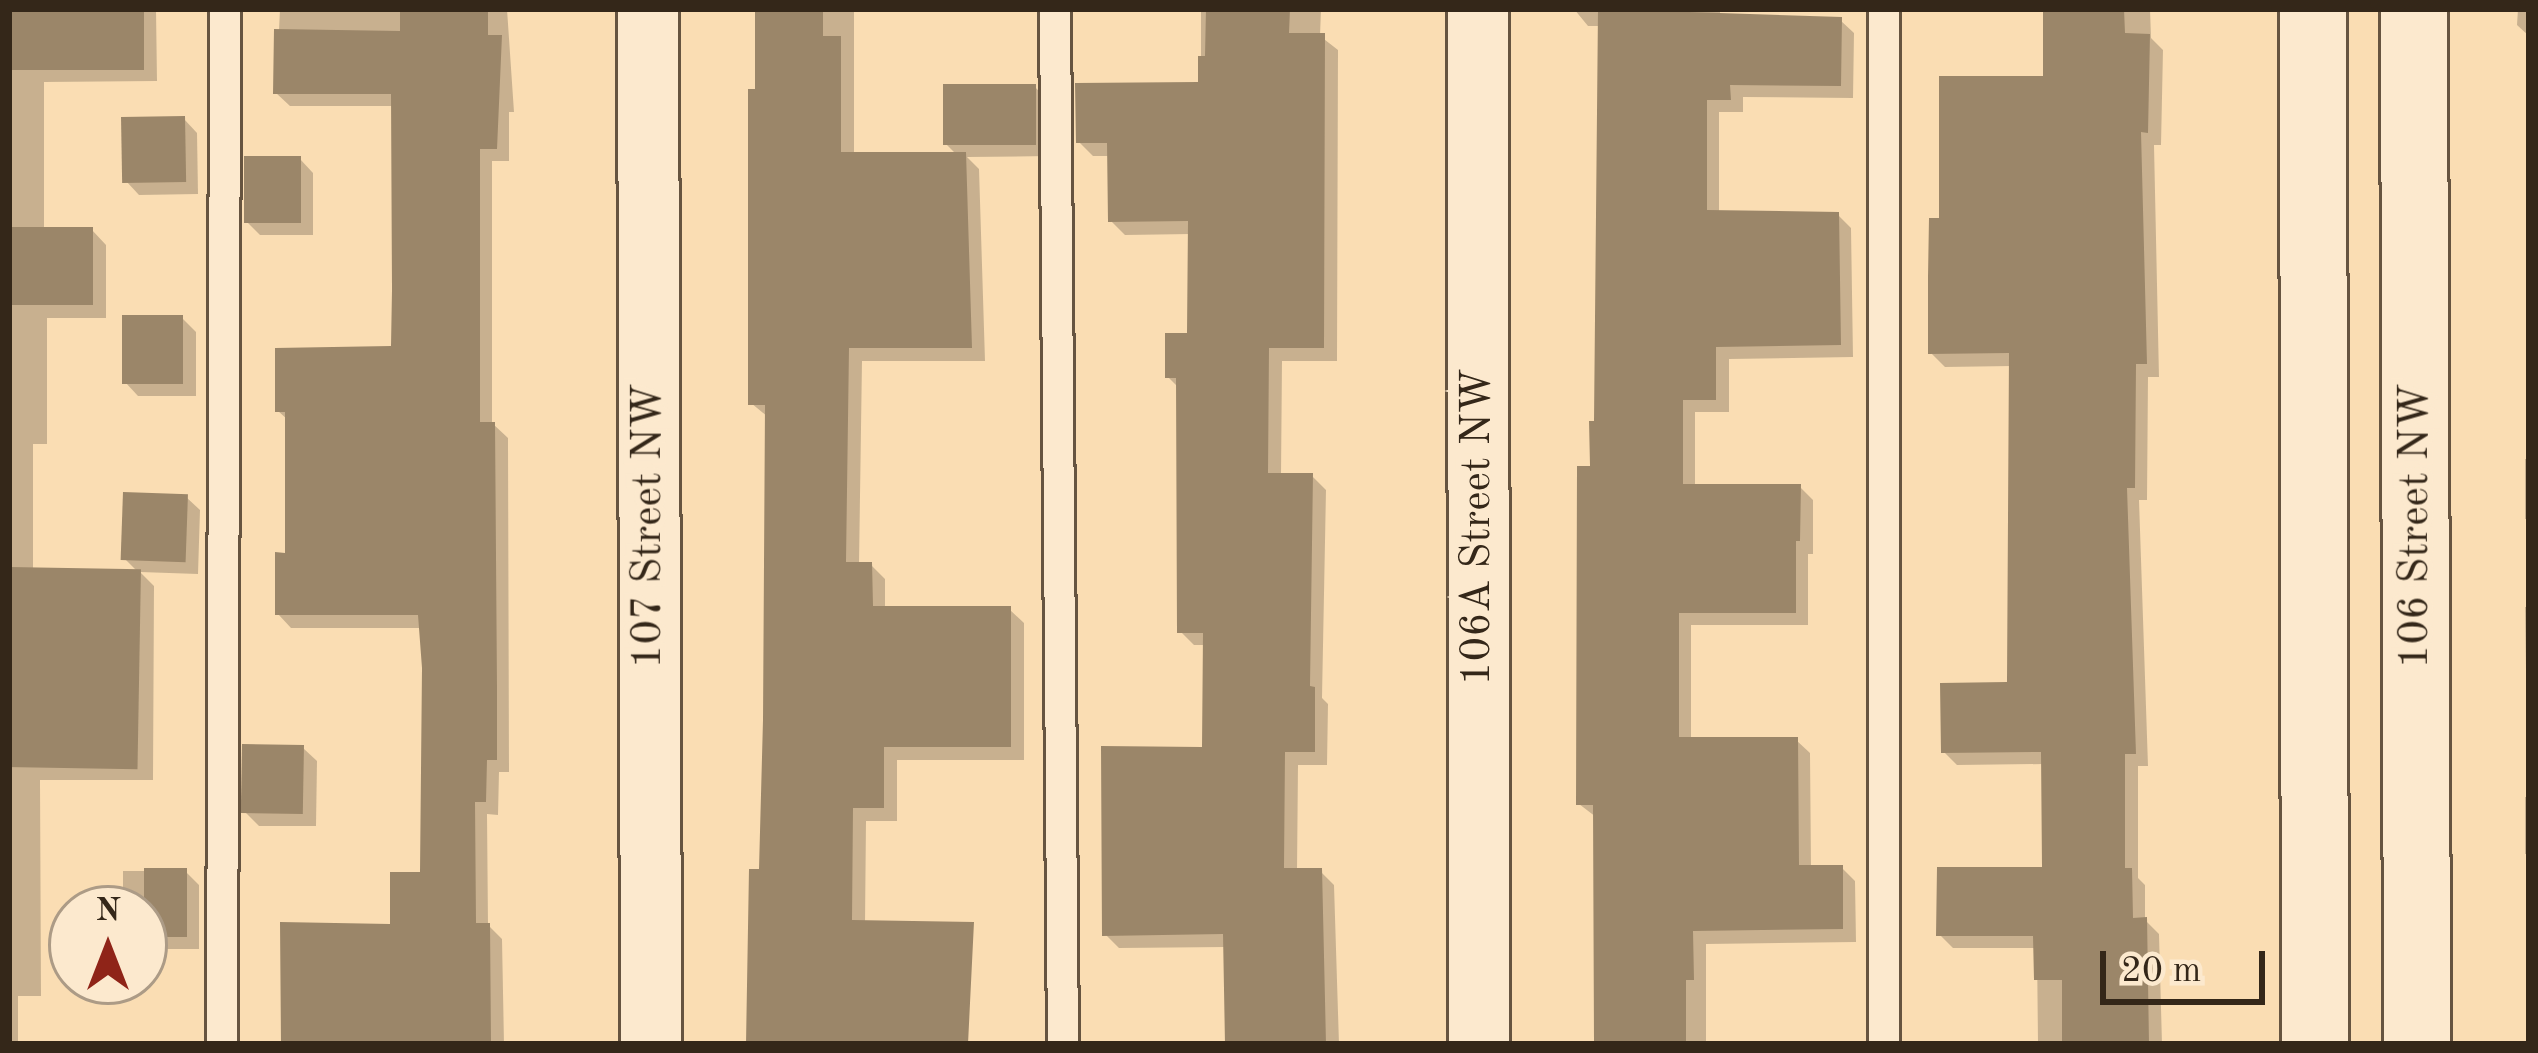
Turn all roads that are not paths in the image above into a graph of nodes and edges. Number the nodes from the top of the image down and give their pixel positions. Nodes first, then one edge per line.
1 (225, 9) edge
2 (648, 9) edge
3 (1055, 9) edge
4 (1478, 9) edge
5 (1884, 9) edge
6 (2313, 9) edge
7 (2414, 9) edge
8 (222, 1044) edge
9 (651, 1044) edge
10 (1063, 1044) edge
11 (1479, 1044) edge
12 (1884, 1044) edge
13 (2315, 1044) edge
14 (2417, 1044) edge

1 - 8 lane
2 - 9 street, 107 Street NW
3 - 10 lane
4 - 11 street, 106A Street NW
5 - 12 lane
6 - 13 street
7 - 14 street, 106 Street NW

